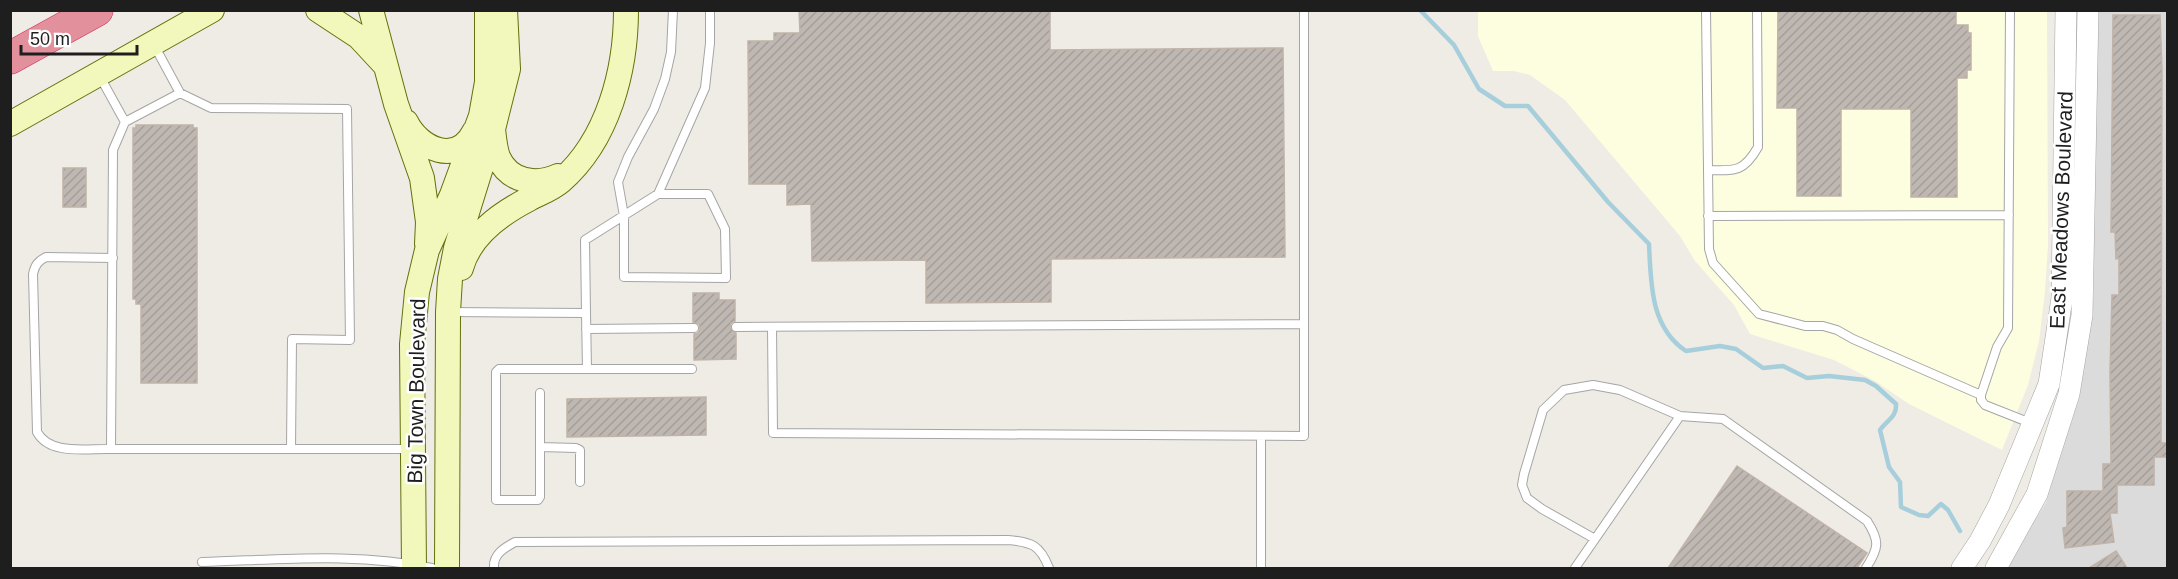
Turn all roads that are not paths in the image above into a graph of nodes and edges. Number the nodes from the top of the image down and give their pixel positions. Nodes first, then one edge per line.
1 (96, 10) edge
2 (212, 10) edge
3 (318, 10) edge
4 (371, 10) edge
5 (488, 10) edge
6 (505, 10) edge
7 (626, 10) edge
8 (673, 10) edge
9 (710, 10) edge
10 (1304, 10) edge
11 (1706, 10) edge
12 (1757, 10) edge
13 (2010, 10) edge
14 (2066, 10) edge
15 (2088, 10) edge
16 (153, 43) junction
17 (10, 58) edge
18 (387, 66) junction
19 (99, 74) junction
20 (180, 93) junction
21 (396, 104) junction
22 (125, 122) junction
23 (487, 123) junction
24 (10, 124) edge
25 (571, 170) junction
26 (1708, 170) junction
27 (658, 194) junction
28 (2009, 215) junction
29 (624, 216) junction
30 (1708, 216) junction
31 (427, 250) junction
32 (113, 258) junction
33 (415, 310) junction
34 (448, 312) junction
35 (586, 313) junction
36 (1303, 324) junction
37 (735, 327) dead end
38 (772, 327) junction
39 (693, 328) dead end
40 (586, 329) junction
41 (587, 369) junction
42 (692, 369) dead end
43 (540, 393) dead end
44 (1981, 395) junction
45 (1680, 416) junction
46 (2034, 424) junction
47 (2058, 432) junction
48 (1261, 436) junction
49 (541, 447) junction
50 (111, 448) junction
51 (291, 449) junction
52 (413, 449) junction
53 (580, 482) dead end
54 (1595, 539) junction
55 (202, 562) dead end
56 (382, 565) edge
57 (420, 567) edge
58 (447, 568) edge
59 (494, 568) edge
60 (1049, 568) edge
61 (1262, 568) edge
62 (1575, 568) edge
63 (1866, 568) edge
64 (1962, 568) edge
65 (1996, 568) edge

1 - 17 highway
2 - 16 main road
3 - 18 main road
4 - 18 main road
5 - 23 main road, Big Town Boulevard
6 - 23 main road, Big Town Boulevard
7 - 25 main road
8 - 29 lane
9 - 27 lane
10 - 36 lane
11 - 26 lane
12 - 26 lane
13 - 28 lane
14 - 46 street, East Meadows Boulevard
15 - 47 street, East Meadows Boulevard
16 - 19 main road
16 - 20 lane
18 - 21 main road
19 - 22 lane
19 - 24 main road
20 - 22 lane
20 - 51 lane
21 - 23 main road
21 - 31 main road
22 - 32 lane
23 - 25 main road
23 - 31 main road, Big Town Boulevard
23 - 34 main road, Big Town Boulevard
25 - 34 main road
26 - 30 lane
27 - 29 lane
27 - 29 lane
28 - 30 lane
28 - 44 lane
29 - 35 lane
30 - 44 lane
31 - 33 main road, Big Town Boulevard
32 - 50 lane
32 - 50 lane
33 - 34 main road
33 - 52 main road, Big Town Boulevard
34 - 35 lane
34 - 58 main road, Big Town Boulevard
35 - 40 lane
36 - 38 lane
36 - 48 lane
37 - 38 lane
38 - 48 lane
39 - 40 lane
40 - 41 lane
41 - 42 lane
41 - 49 lane
43 - 49 lane
44 - 46 lane
45 - 54 lane
45 - 54 lane
45 - 63 lane
46 - 47 street
46 - 64 street, East Meadows Boulevard
47 - 65 street, East Meadows Boulevard
48 - 61 lane
49 - 53 lane
50 - 51 lane
51 - 52 lane
52 - 57 main road, Big Town Boulevard
54 - 62 lane
55 - 56 lane
56 - 57 lane
59 - 60 lane

